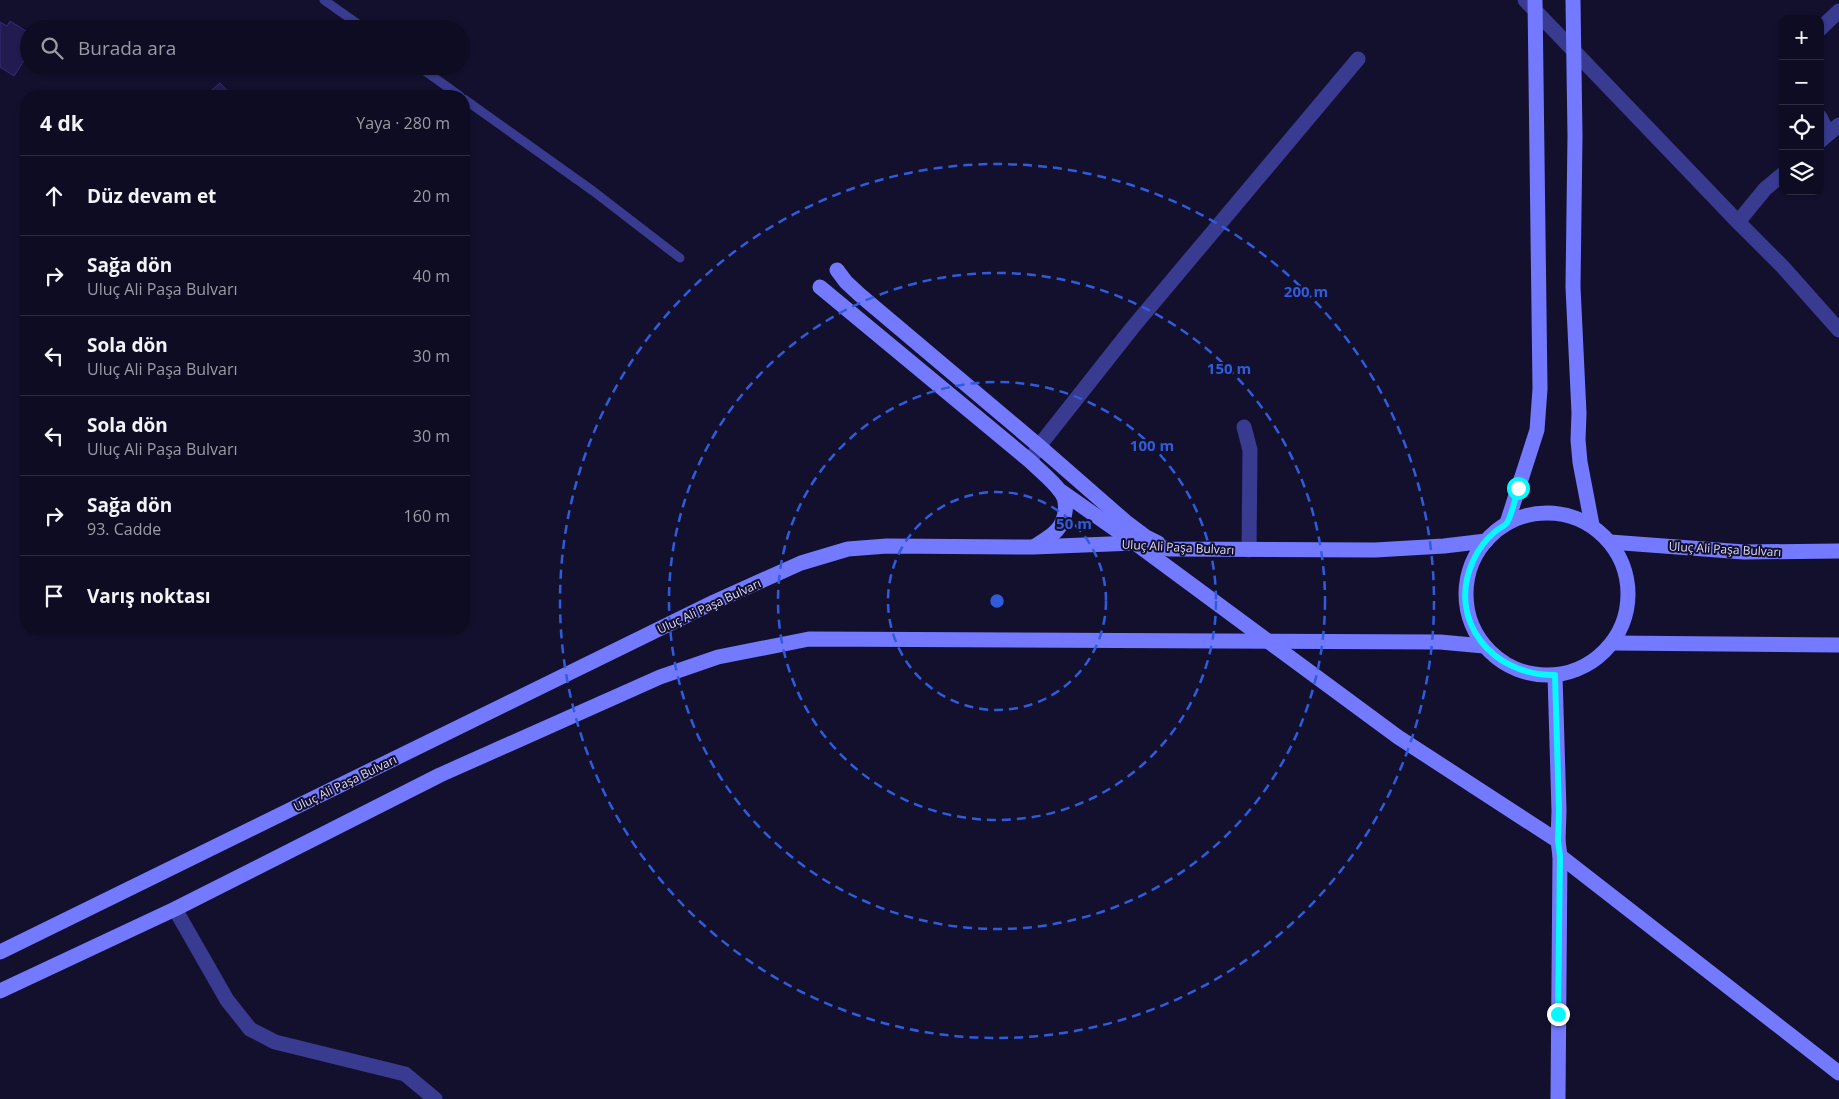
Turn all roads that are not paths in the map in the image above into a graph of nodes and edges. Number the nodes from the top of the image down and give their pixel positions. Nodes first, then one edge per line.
1 (324, 0) edge
2 (1573, 0) edge
3 (1532, 4) edge
4 (1839, 12) edge
5 (352, 20) edge
6 (1824, 25) edge
7 (1573, 50) junction
8 (1358, 59) dead end
9 (431, 75) edge
10 (452, 90) edge
11 (470, 103) edge
12 (1779, 178) edge
13 (1738, 222) junction
14 (680, 258) dead end
15 (837, 270) dead end
16 (820, 287) dead end
17 (1839, 330) edge
18 (1244, 427) dead end
19 (1039, 446) junction
20 (1030, 460) junction
21 (1062, 492) junction
22 (1507, 523) junction
23 (1592, 525) junction
24 (1486, 541) junction
25 (1610, 542) junction
26 (1135, 543) junction
27 (1034, 547) junction
28 (1170, 549) junction
29 (1249, 550) junction
30 (1839, 552) edge
31 (1268, 642) junction
32 (1612, 643) junction
33 (1839, 645) edge
34 (1484, 646) junction
35 (1555, 675) junction
36 (1559, 848) junction
37 (176, 909) junction
38 (0, 952) edge
39 (0, 991) edge
40 (1839, 1073) edge
41 (435, 1099) edge
42 (1558, 1099) edge

1 - 5 lane
2 - 7 street
3 - 7 street
3 - 22 street
4 - 6 street
7 - 13 street
7 - 23 street
8 - 19 street
9 - 10 lane
11 - 14 lane
12 - 13 street
13 - 17 street
15 - 19 street
16 - 20 street
18 - 29 street
19 - 20 street
19 - 28 street
20 - 21 street
21 - 26 street
21 - 27 street
22 - 23 street
22 - 24 street
23 - 25 street
24 - 29 street, Uluç Ali Paşa Bulvarı
24 - 34 street
25 - 30 street, Uluç Ali Paşa Bulvarı
25 - 32 street
26 - 27 street, Uluç Ali Paşa Bulvarı
26 - 28 street, Uluç Ali Paşa Bulvarı
26 - 31 street
27 - 38 street, Uluç Ali Paşa Bulvarı
28 - 29 street, Uluç Ali Paşa Bulvarı
31 - 34 street
31 - 36 street
31 - 37 street
32 - 33 street
32 - 35 street
34 - 35 street
35 - 36 street
36 - 40 street
36 - 42 street
37 - 39 street
37 - 41 street

